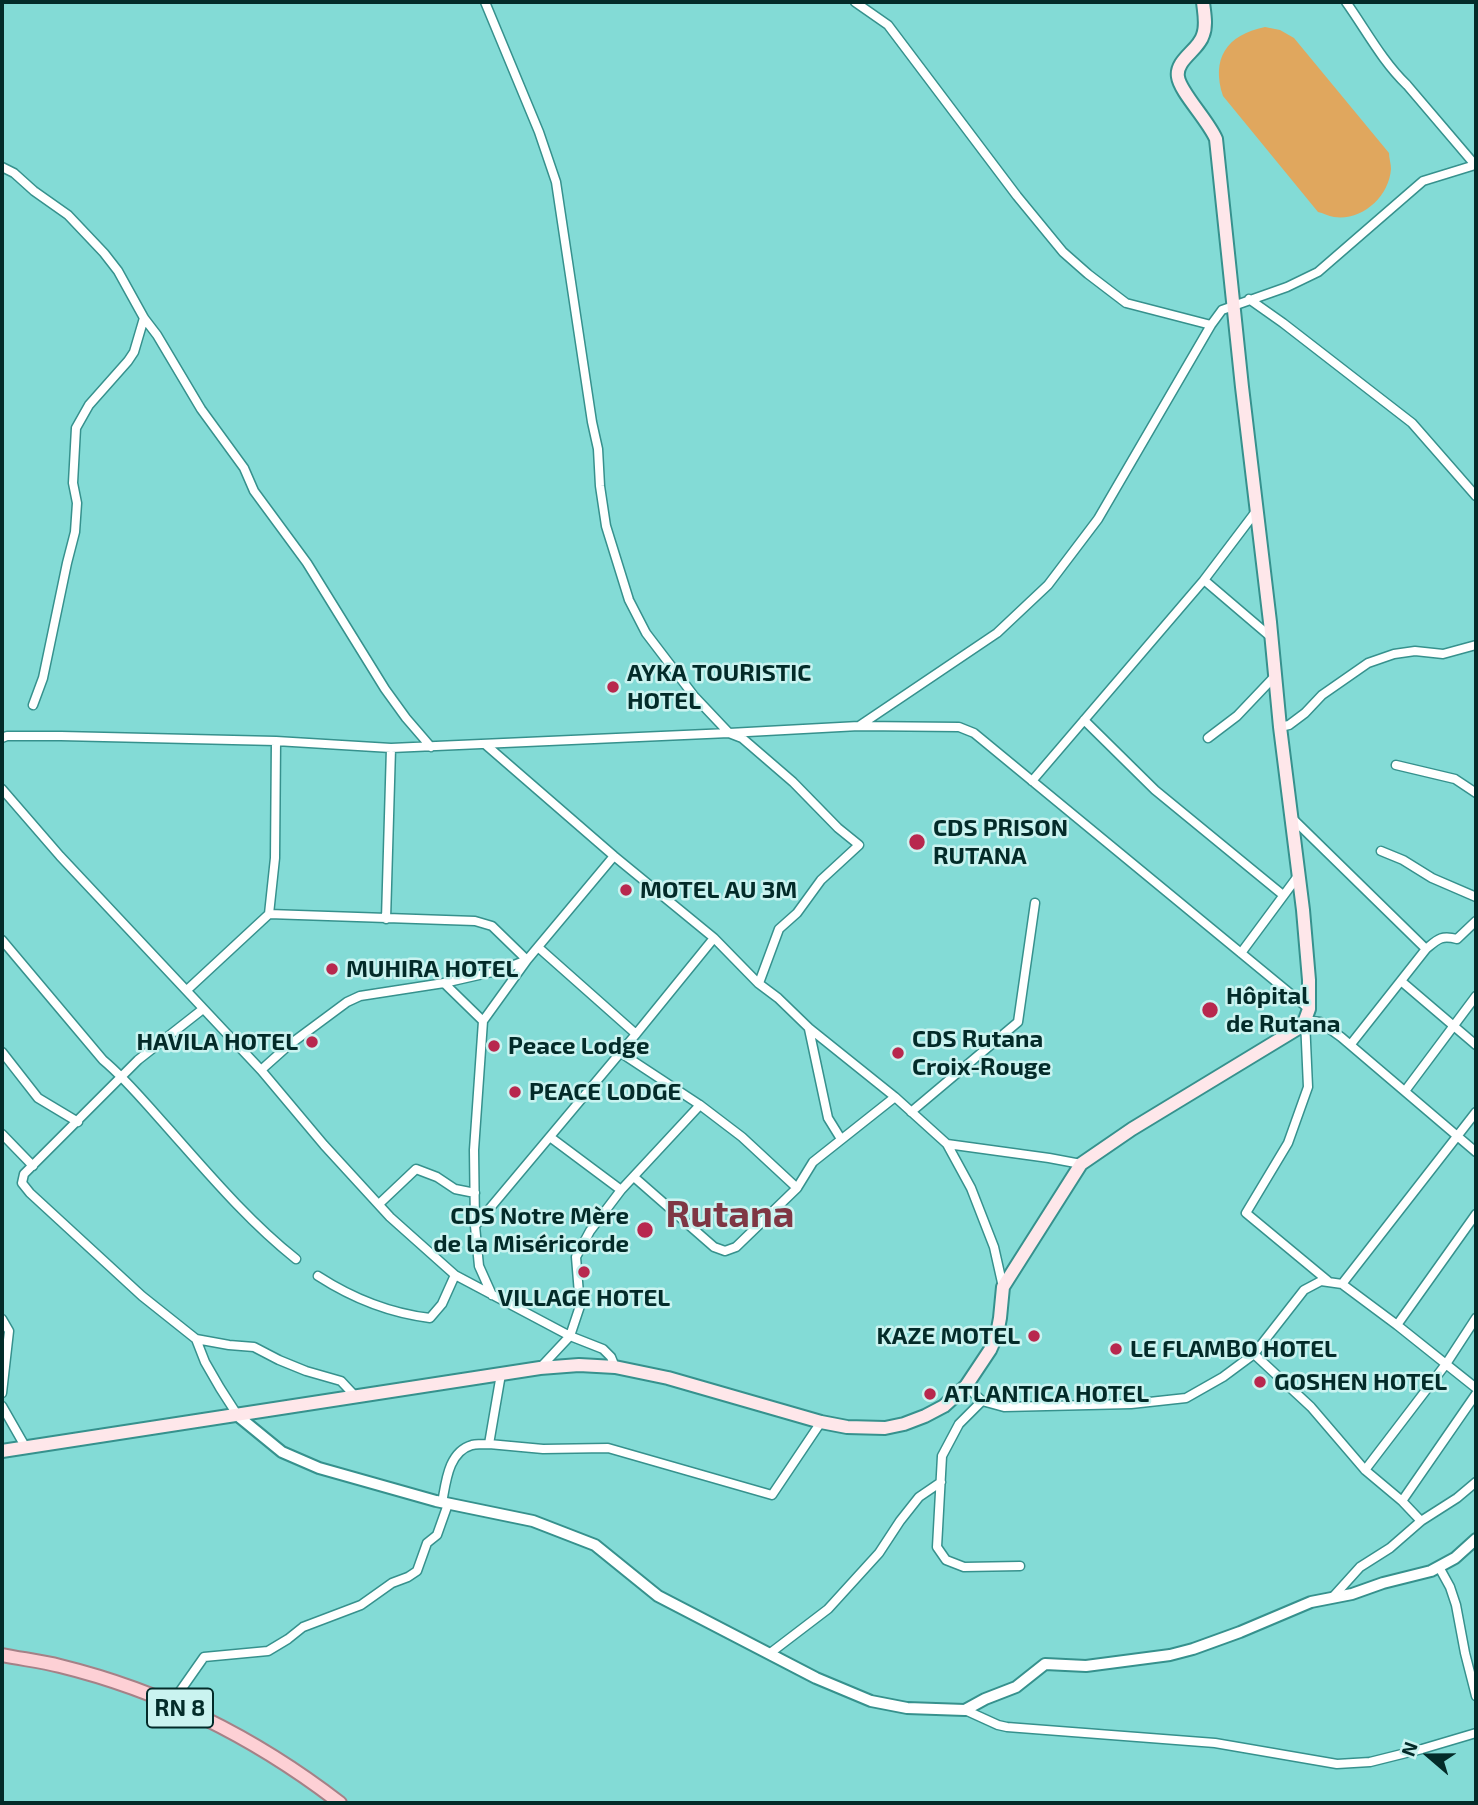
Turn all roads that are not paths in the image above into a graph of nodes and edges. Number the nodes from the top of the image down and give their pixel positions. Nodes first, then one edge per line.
1 (485, 2) edge
2 (855, 2) edge
3 (1203, 2) edge
4 (1346, 2) edge
5 (1476, 165) edge
6 (2, 167) edge
7 (1249, 299) junction
8 (1234, 305) junction
9 (144, 318) junction
10 (1210, 324) junction
11 (1476, 496) edge
12 (1257, 510) junction
13 (1204, 580) junction
14 (1272, 638) junction
15 (1476, 645) edge
16 (1275, 677) junction
17 (33, 705) dead end
18 (1084, 720) junction
19 (859, 726) junction
20 (1280, 727) junction
21 (729, 733) junction
22 (2, 738) edge
23 (1208, 738) dead end
24 (276, 741) junction
25 (486, 745) junction
26 (431, 747) junction
27 (391, 748) junction
28 (1396, 765) dead end
29 (1032, 781) junction
30 (2, 789) edge
31 (1476, 793) edge
32 (1291, 817) junction
33 (1381, 851) dead end
34 (614, 856) junction
35 (1298, 876) junction
36 (1283, 895) junction
37 (1476, 897) edge
38 (1035, 903) dead end
39 (269, 914) junction
40 (386, 919) junction
41 (1476, 921) edge
42 (714, 938) junction
43 (2, 940) edge
44 (539, 948) junction
45 (1426, 949) junction
46 (1241, 953) junction
47 (527, 960) junction
48 (1401, 981) junction
49 (444, 983) junction
50 (760, 984) junction
51 (187, 990) junction
52 (1476, 996) edge
53 (203, 1009) junction
54 (1307, 1014) junction
55 (483, 1021) junction
56 (1454, 1026) junction
57 (809, 1028) junction
58 (636, 1034) junction
59 (1351, 1044) junction
60 (1476, 1045) edge
61 (2, 1052) edge
62 (621, 1053) junction
63 (261, 1070) junction
64 (122, 1076) junction
65 (1405, 1091) junction
66 (895, 1097) junction
67 (700, 1105) junction
68 (911, 1112) junction
69 (1476, 1112) edge
70 (78, 1122) junction
71 (2, 1133) edge
72 (1458, 1136) junction
73 (550, 1137) junction
74 (841, 1139) junction
75 (947, 1144) junction
76 (1476, 1152) edge
77 (1081, 1164) junction
78 (33, 1166) junction
79 (634, 1177) junction
80 (797, 1188) junction
81 (621, 1190) junction
82 (475, 1193) junction
83 (379, 1204) junction
84 (1476, 1214) edge
85 (475, 1226) junction
86 (296, 1259) dead end
87 (455, 1275) junction
88 (318, 1276) dead end
89 (1328, 1282) junction
90 (1342, 1284) junction
91 (1003, 1287) junction
92 (492, 1295) junction
93 (1476, 1318) edge
94 (2, 1319) edge
95 (1397, 1325) junction
96 (570, 1335) junction
97 (195, 1339) junction
98 (1254, 1354) junction
99 (1446, 1364) junction
100 (615, 1367) junction
101 (540, 1368) junction
102 (501, 1374) junction
103 (966, 1386) junction
104 (1476, 1388) edge
105 (2, 1393) edge
106 (1476, 1394) edge
107 (356, 1397) junction
108 (982, 1401) junction
109 (2, 1405) edge
110 (238, 1416) junction
111 (821, 1422) junction
112 (489, 1444) junction
113 (26, 1448) junction
114 (2, 1451) edge
115 (1365, 1470) junction
116 (941, 1482) junction
117 (1476, 1482) edge
118 (1402, 1501) junction
119 (445, 1503) junction
120 (1421, 1521) junction
121 (1476, 1539) edge
122 (1020, 1566) dead end
123 (1439, 1567) junction
124 (1332, 1598) junction
125 (768, 1654) junction
126 (2, 1656) edge
127 (1476, 1696) edge
128 (171, 1704) junction
129 (965, 1710) junction
130 (1476, 1733) edge
131 (340, 1803) edge

1 - 21 street
2 - 10 street
3 - 8 main road
4 - 5 street
5 - 7 street
6 - 9 street
7 - 8 street
7 - 11 street
8 - 10 street
8 - 12 main road
9 - 17 street
9 - 26 street
10 - 19 street
12 - 13 street
12 - 14 main road
13 - 14 street
13 - 18 street
14 - 16 main road
15 - 20 street
16 - 20 main road
16 - 23 street
18 - 29 street
18 - 36 street
19 - 21 street
19 - 29 street
20 - 32 main road
21 - 25 street
21 - 50 street
22 - 24 street
24 - 27 street
24 - 39 street
25 - 26 street
25 - 34 street
26 - 27 street
27 - 40 street
28 - 31 street
29 - 46 street
30 - 51 street
32 - 35 main road
32 - 45 street
33 - 37 street
34 - 42 street
34 - 44 street
35 - 36 street
35 - 54 main road
36 - 46 street
38 - 68 street
39 - 40 street
39 - 51 street
40 - 47 street
41 - 45 street
42 - 50 street
42 - 58 street
43 - 64 street
44 - 47 street
44 - 58 street
45 - 48 street
46 - 54 street
47 - 49 street
47 - 55 street
48 - 56 street
48 - 59 street
49 - 55 street
49 - 63 street
50 - 57 street
51 - 53 street
52 - 56 street
53 - 63 street
53 - 64 street
54 - 59 street
54 - 77 main road
54 - 89 street
55 - 82 street
56 - 60 street
56 - 65 street
57 - 66 street
57 - 74 street
58 - 62 street
59 - 65 street
61 - 70 street
62 - 67 street
62 - 73 street
63 - 83 street
64 - 70 street
64 - 86 street
65 - 72 street
66 - 68 street
66 - 74 street
67 - 79 street
67 - 80 street
68 - 75 street
69 - 72 street
70 - 78 street
71 - 78 street
72 - 76 street
72 - 90 street
73 - 81 street
73 - 85 street
74 - 80 street
75 - 77 street
75 - 91 street
77 - 91 main road
78 - 97 street
79 - 80 street
79 - 81 street
81 - 96 street
82 - 83 street
82 - 85 street
83 - 87 street
84 - 95 street
85 - 92 street
87 - 88 street
87 - 92 street
89 - 90 street
89 - 98 street
90 - 95 street
91 - 103 main road
92 - 96 street
93 - 99 street
94 - 105 street
95 - 99 street
96 - 100 street
96 - 101 street
97 - 107 street
97 - 110 street
98 - 108 street
98 - 115 street
99 - 104 street
99 - 115 street
100 - 101 main road
100 - 111 main road
101 - 102 main road
102 - 107 main road
102 - 112 street
103 - 108 street
103 - 111 main road
106 - 118 street
107 - 110 main road
108 - 116 street
109 - 113 street
110 - 113 main road
110 - 119 street
111 - 112 street
112 - 119 street
113 - 114 main road
115 - 118 street
116 - 122 street
116 - 125 street
117 - 120 street
118 - 120 street
119 - 125 street
119 - 128 street
120 - 124 street
121 - 123 street
123 - 124 street
123 - 127 street
124 - 129 street
125 - 129 street
126 - 128 main road, RN 8
128 - 131 main road, RN 8
129 - 130 street

